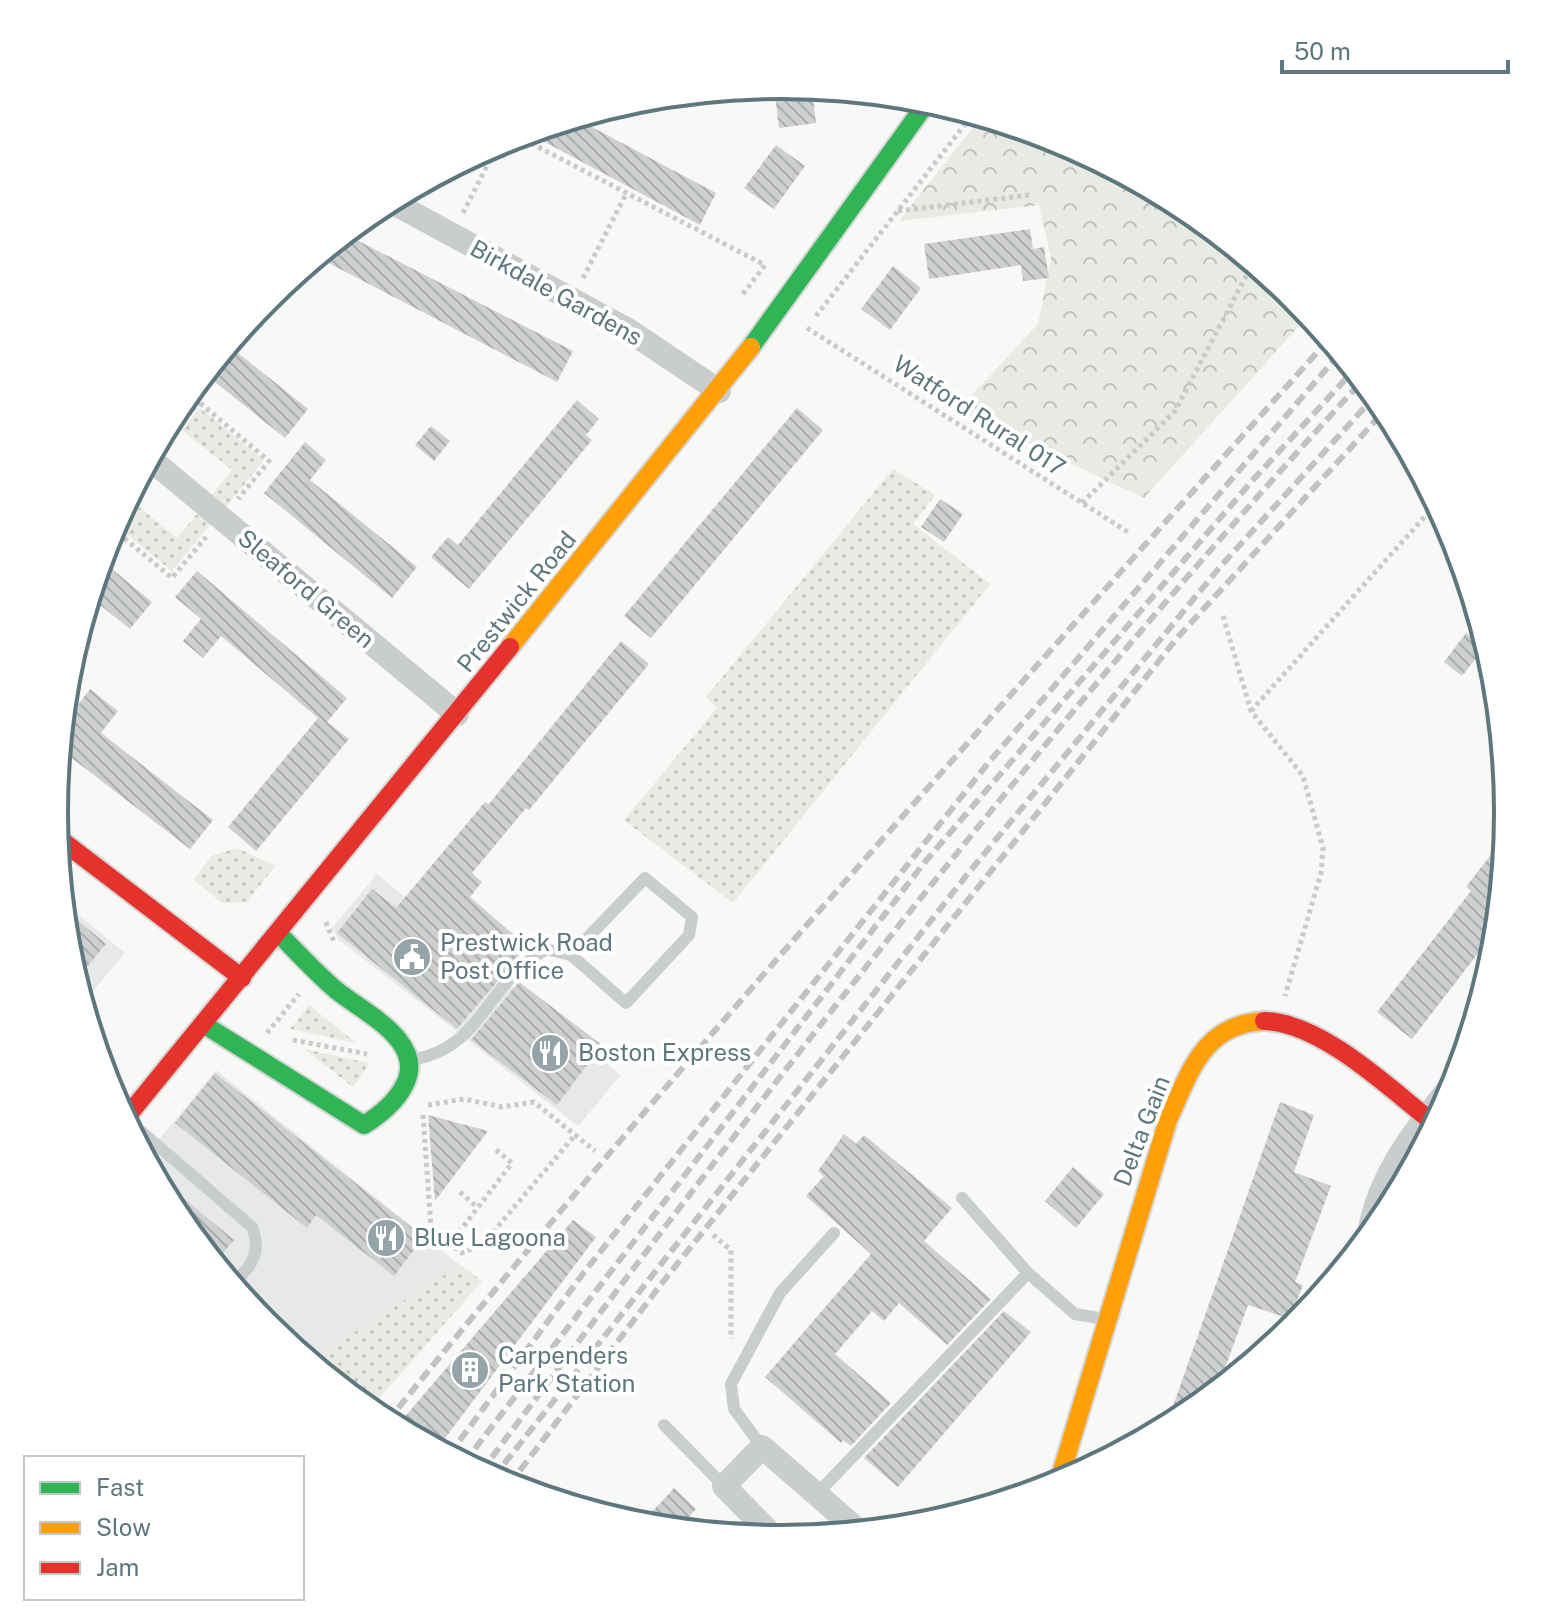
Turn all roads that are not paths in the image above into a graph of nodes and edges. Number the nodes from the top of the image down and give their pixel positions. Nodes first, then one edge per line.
1 (919, 113) edge
2 (403, 208) edge
3 (719, 391) junction
4 (158, 466) edge
5 (457, 714) junction
6 (69, 847) edge
7 (278, 933) junction
8 (571, 955) junction
9 (242, 978) junction
10 (203, 1024) junction
11 (412, 1060) junction
12 (133, 1108) edge
13 (1425, 1116) edge
14 (1421, 1124) edge
15 (148, 1137) edge
16 (1383, 1193) edge
17 (962, 1198) dead end
18 (834, 1233) dead end
19 (1028, 1273) junction
20 (239, 1275) edge
21 (1105, 1319) junction
22 (664, 1425) dead end
23 (762, 1447) junction
24 (1063, 1467) edge
25 (724, 1486) junction
26 (817, 1494) junction
27 (848, 1521) edge
28 (761, 1524) edge

1 - 3 street, Prestwick Road
2 - 3 street, Birkdale Gardens
3 - 5 street, Prestwick Road
4 - 5 street, Sleaford Green
5 - 7 street, Prestwick Road
6 - 9 street
7 - 9 street, Prestwick Road
7 - 11 street
8 - 8 lane
8 - 11 lane
9 - 10 street, Prestwick Road
10 - 11 street
10 - 12 street, Prestwick Road
13 - 21 street, Delta Gain
14 - 16 street
15 - 20 lane
17 - 19 lane
18 - 23 lane
19 - 21 lane
19 - 26 lane
21 - 24 street, Delta Gain
22 - 25 lane
23 - 25 street
23 - 26 street
25 - 28 street
26 - 27 street

